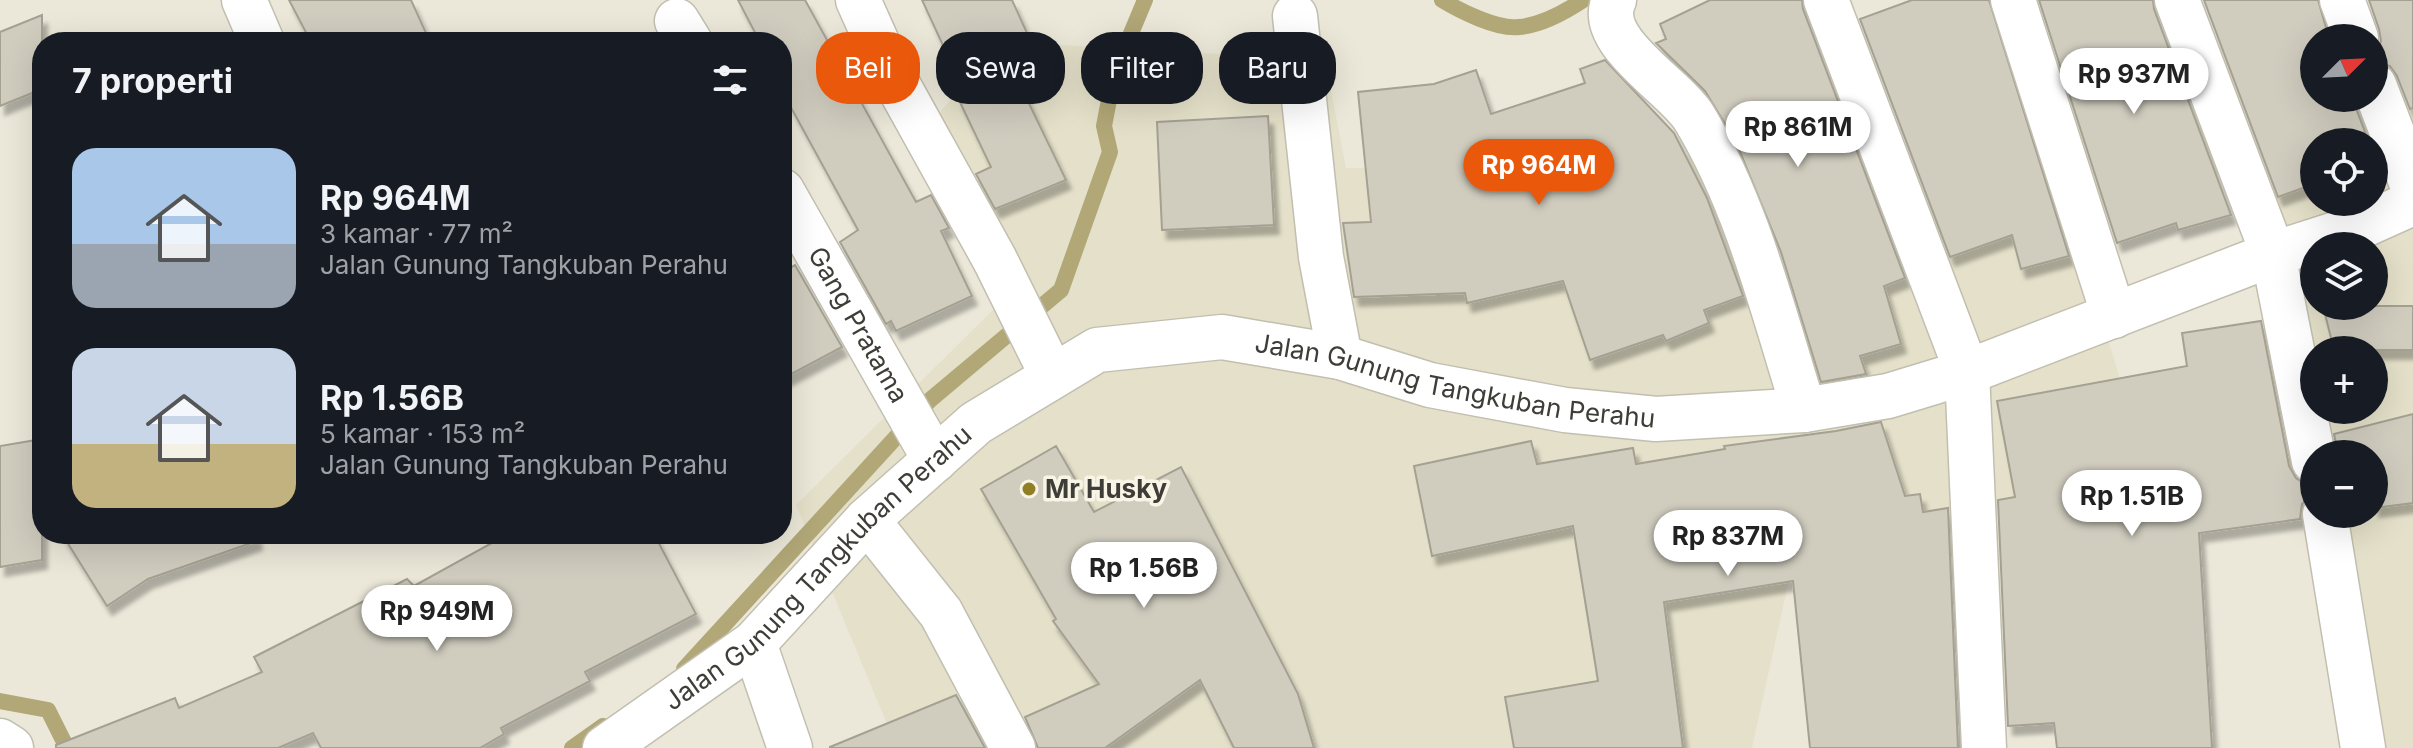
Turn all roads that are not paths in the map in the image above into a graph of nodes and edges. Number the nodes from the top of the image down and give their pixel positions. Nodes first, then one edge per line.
1 (244, 0) edge
2 (858, 0) edge
3 (1614, 0) edge
4 (1826, 0) edge
5 (2013, 0) edge
6 (2177, 0) edge
7 (2342, 0) edge
8 (1295, 16) dead end
9 (2351, 24) edge
10 (258, 32) edge
11 (2384, 112) edge
12 (2413, 187) edge
13 (2413, 203) edge
14 (792, 209) edge
15 (2273, 254) junction
16 (2114, 316) junction
17 (1340, 357) junction
18 (1967, 372) junction
19 (1052, 375) junction
20 (1804, 410) junction
21 (2310, 440) edge
22 (935, 460) junction
23 (867, 520) junction
24 (2327, 528) edge
25 (754, 643) junction
26 (0, 741) edge
27 (11, 748) edge
28 (605, 748) edge
29 (790, 748) edge
30 (1013, 748) edge
31 (1984, 748) edge
32 (2363, 748) edge

1 - 10 street
2 - 19 street
3 - 20 street
4 - 18 street
5 - 16 street
6 - 15 street
7 - 9 street
8 - 17 street
11 - 12 street
13 - 15 street, Jalan Gunung Tangkuban Perahu
14 - 22 street, Gang Pratama
15 - 16 street, Jalan Gunung Tangkuban Perahu
15 - 21 street
16 - 18 street, Jalan Gunung Tangkuban Perahu
17 - 19 street, Jalan Gunung Tangkuban Perahu
17 - 20 street, Jalan Gunung Tangkuban Perahu
18 - 20 street, Jalan Gunung Tangkuban Perahu
18 - 31 street
19 - 22 street, Jalan Gunung Tangkuban Perahu
22 - 23 street, Jalan Gunung Tangkuban Perahu
23 - 25 street, Jalan Gunung Tangkuban Perahu
23 - 30 street
24 - 32 street
25 - 28 street, Jalan Gunung Tangkuban Perahu
25 - 29 street
26 - 27 street

